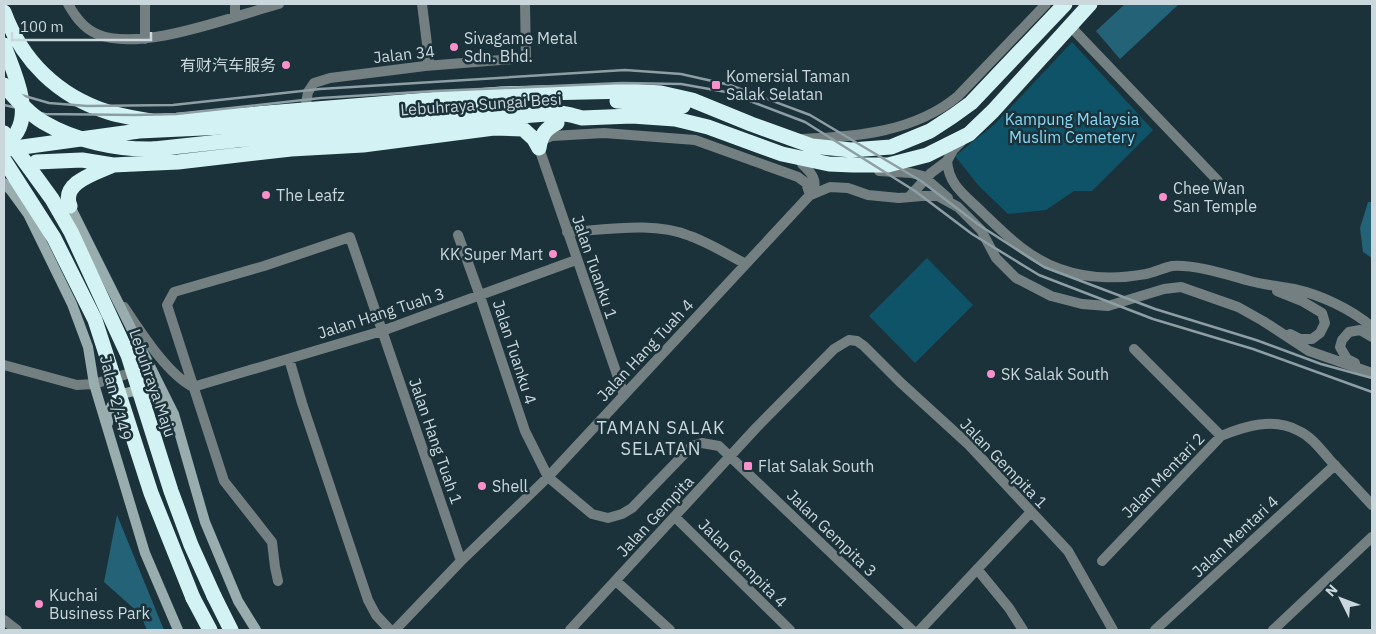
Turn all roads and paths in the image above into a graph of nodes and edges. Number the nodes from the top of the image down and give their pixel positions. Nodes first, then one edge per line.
1 (68, 4) edge
2 (145, 4) edge
3 (235, 4) edge
4 (279, 4) edge
5 (422, 4) edge
6 (525, 4) edge
7 (1046, 4) edge
8 (1065, 4) edge
9 (1090, 4) edge
10 (4, 12) edge
11 (236, 16) junction
12 (1070, 25) junction
13 (145, 39) junction
14 (4, 45) edge
15 (426, 66) junction
16 (11, 85) edge
17 (4, 96) edge
18 (306, 116) junction
19 (582, 118) junction
20 (157, 122) junction
21 (556, 123) junction
22 (514, 128) junction
23 (370, 131) junction
24 (4, 133) edge
25 (969, 134) junction
26 (794, 140) junction
27 (539, 145) junction
28 (4, 148) edge
29 (291, 149) junction
30 (782, 154) junction
31 (4, 160) edge
32 (82, 160) junction
33 (36, 162) joint
34 (802, 164) junction
35 (113, 165) junction
36 (947, 166) junction
37 (4, 167) edge
38 (925, 178) junction
39 (1218, 181) dead end
40 (4, 183) edge
41 (810, 195) junction
42 (909, 197) junction
43 (70, 206) joint
44 (958, 207) junction
45 (567, 232) junction
46 (458, 235) dead end
47 (576, 260) junction
48 (746, 264) junction
49 (106, 281) junction
50 (1257, 283) junction
51 (480, 296) junction
52 (1263, 321) junction
53 (1372, 327) edge
54 (382, 330) junction
55 (1372, 337) edge
56 (849, 340) joint
57 (1134, 349) dead end
58 (289, 359) junction
59 (4, 365) edge
60 (150, 367) junction
61 (1372, 371) edge
62 (94, 384) junction
63 (193, 387) junction
64 (624, 395) junction
65 (174, 414) junction
66 (108, 431) junction
67 (1221, 436) junction
68 (731, 457) junction
69 (1335, 464) junction
70 (548, 477) junction
71 (1372, 505) edge
72 (1031, 512) junction
73 (675, 517) junction
74 (1371, 539) edge
75 (462, 561) junction
76 (1102, 561) dead end
77 (977, 569) junction
78 (616, 580) junction
79 (278, 581) dead end
80 (4, 620) edge
81 (17, 630) edge
82 (178, 630) edge
83 (210, 630) edge
84 (231, 630) edge
85 (256, 630) edge
86 (390, 630) edge
87 (394, 630) edge
88 (570, 630) edge
89 (670, 630) edge
90 (790, 630) edge
91 (912, 630) edge
92 (920, 630) edge
93 (1023, 630) edge
94 (1113, 630) edge
95 (1155, 630) edge
96 (1273, 630) edge

1 - 13 street
2 - 13 street
3 - 11 street
4 - 11 street
5 - 15 street
6 - 15 street, Jalan 34
7 - 26 street
8 - 26 highway
9 - 12 highway, Lebuhraya Sungai Besi
10 - 20 highway
11 - 13 street
12 - 25 highway, Lebuhraya Sungai Besi
12 - 39 street
14 - 16 highway
15 - 18 street, Jalan 34
16 - 17 highway
16 - 23 highway, Lebuhraya Sungai Besi, bridge
16 - 28 highway
18 - 20 highway
18 - 26 highway
18 - 28 highway, bridge
19 - 21 highway
19 - 23 highway, Lebuhraya Sungai Besi
19 - 30 highway, Lebuhraya Sungai Besi
20 - 32 highway
21 - 22 highway
21 - 27 highway
22 - 27 highway
22 - 29 highway
23 - 29 highway
24 - 84 highway, Lebuhraya Maju, bridge
25 - 30 highway, Lebuhraya Sungai Besi
25 - 36 street
27 - 41 street
27 - 45 street, Jalan Tuanku 1
29 - 35 highway
30 - 34 street
31 - 83 highway, bridge
32 - 33 highway
32 - 35 highway
33 - 37 main road
34 - 38 street
34 - 41 street
35 - 43 highway
36 - 38 street
36 - 50 street
38 - 42 street
38 - 44 street
40 - 62 main road, Jalan 2/149
41 - 42 street
41 - 48 street, Jalan Hang Tuah 4
42 - 44 street
43 - 49 main road
44 - 52 street
45 - 47 street, Jalan Tuanku 1
45 - 48 street
46 - 51 street, Jalan Tuanku 4
47 - 51 street, Jalan Hang Tuah 3
47 - 64 street, Jalan Tuanku 1
48 - 64 street, Jalan Hang Tuah 4
49 - 60 main road
49 - 63 street
50 - 52 street
50 - 53 street
51 - 54 street, Jalan Hang Tuah 3
51 - 70 street, Jalan Tuanku 4
52 - 61 street
54 - 58 street, Jalan Hang Tuah 3
54 - 63 street, Jalan Hang Tuah 1
54 - 75 street, Jalan Hang Tuah 1
55 - 61 street
56 - 68 street, Jalan Gempita
56 - 72 street, Jalan Gempita 1
57 - 67 street
58 - 63 street, Jalan Hang Tuah 3
58 - 86 street
59 - 62 street
60 - 62 street
60 - 65 main road
62 - 66 main road, Jalan 2/149
63 - 79 street
64 - 70 street, Jalan Hang Tuah 4
65 - 66 main road
65 - 85 main road
66 - 82 main road, Jalan 2/149
67 - 69 street, Jalan Mentari 2
67 - 76 street, Jalan Mentari 2
68 - 70 street, Jalan Gempita 3
68 - 73 street, Jalan Gempita
68 - 91 street, Jalan Gempita 3
69 - 71 street, Jalan Mentari 2
69 - 95 street, Jalan Mentari 4
70 - 75 street, Jalan Hang Tuah 4
72 - 77 street
72 - 94 street, Jalan Gempita 1
73 - 78 street, Jalan Gempita
73 - 90 street, Jalan Gempita 4
74 - 96 street
75 - 87 street, Jalan Hang Tuah 4
77 - 92 street
77 - 93 street
78 - 88 street, Jalan Gempita
78 - 89 street
80 - 81 street

